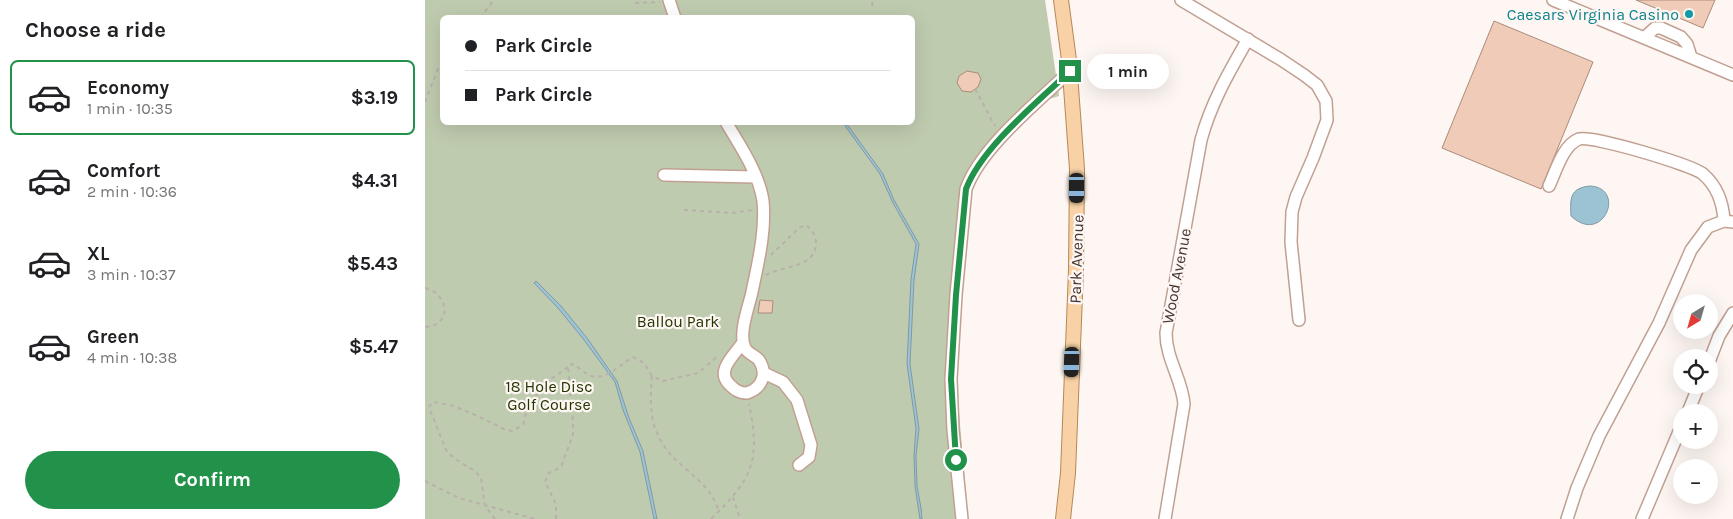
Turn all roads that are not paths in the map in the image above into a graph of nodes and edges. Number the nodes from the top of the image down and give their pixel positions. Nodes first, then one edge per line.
1 (669, 0) edge
2 (1061, 0) edge
3 (1181, 0) edge
4 (1553, 0) edge
5 (674, 15) edge
6 (1248, 39) junction
7 (1070, 71) junction
8 (1733, 74) edge
9 (728, 125) edge
10 (664, 175) dead end
11 (755, 177) junction
12 (1549, 186) dead end
13 (1729, 222) edge
14 (1733, 313) edge
15 (1299, 320) dead end
16 (743, 342) junction
17 (1714, 349) edge
18 (764, 373) junction
19 (1673, 446) edge
20 (799, 465) dead end
21 (962, 519) edge
22 (1063, 519) edge
23 (1165, 519) edge
24 (1567, 519) edge
25 (1642, 519) edge

1 - 5 street
2 - 7 main road, Park Avenue
3 - 6 street
4 - 8 street
6 - 15 street
6 - 23 street, Wood Avenue
7 - 21 street
7 - 22 main road, Park Avenue
9 - 11 street
10 - 11 street
11 - 16 street
12 - 13 street
13 - 24 street
14 - 17 street
16 - 18 street
16 - 18 street
18 - 20 street
19 - 25 street

